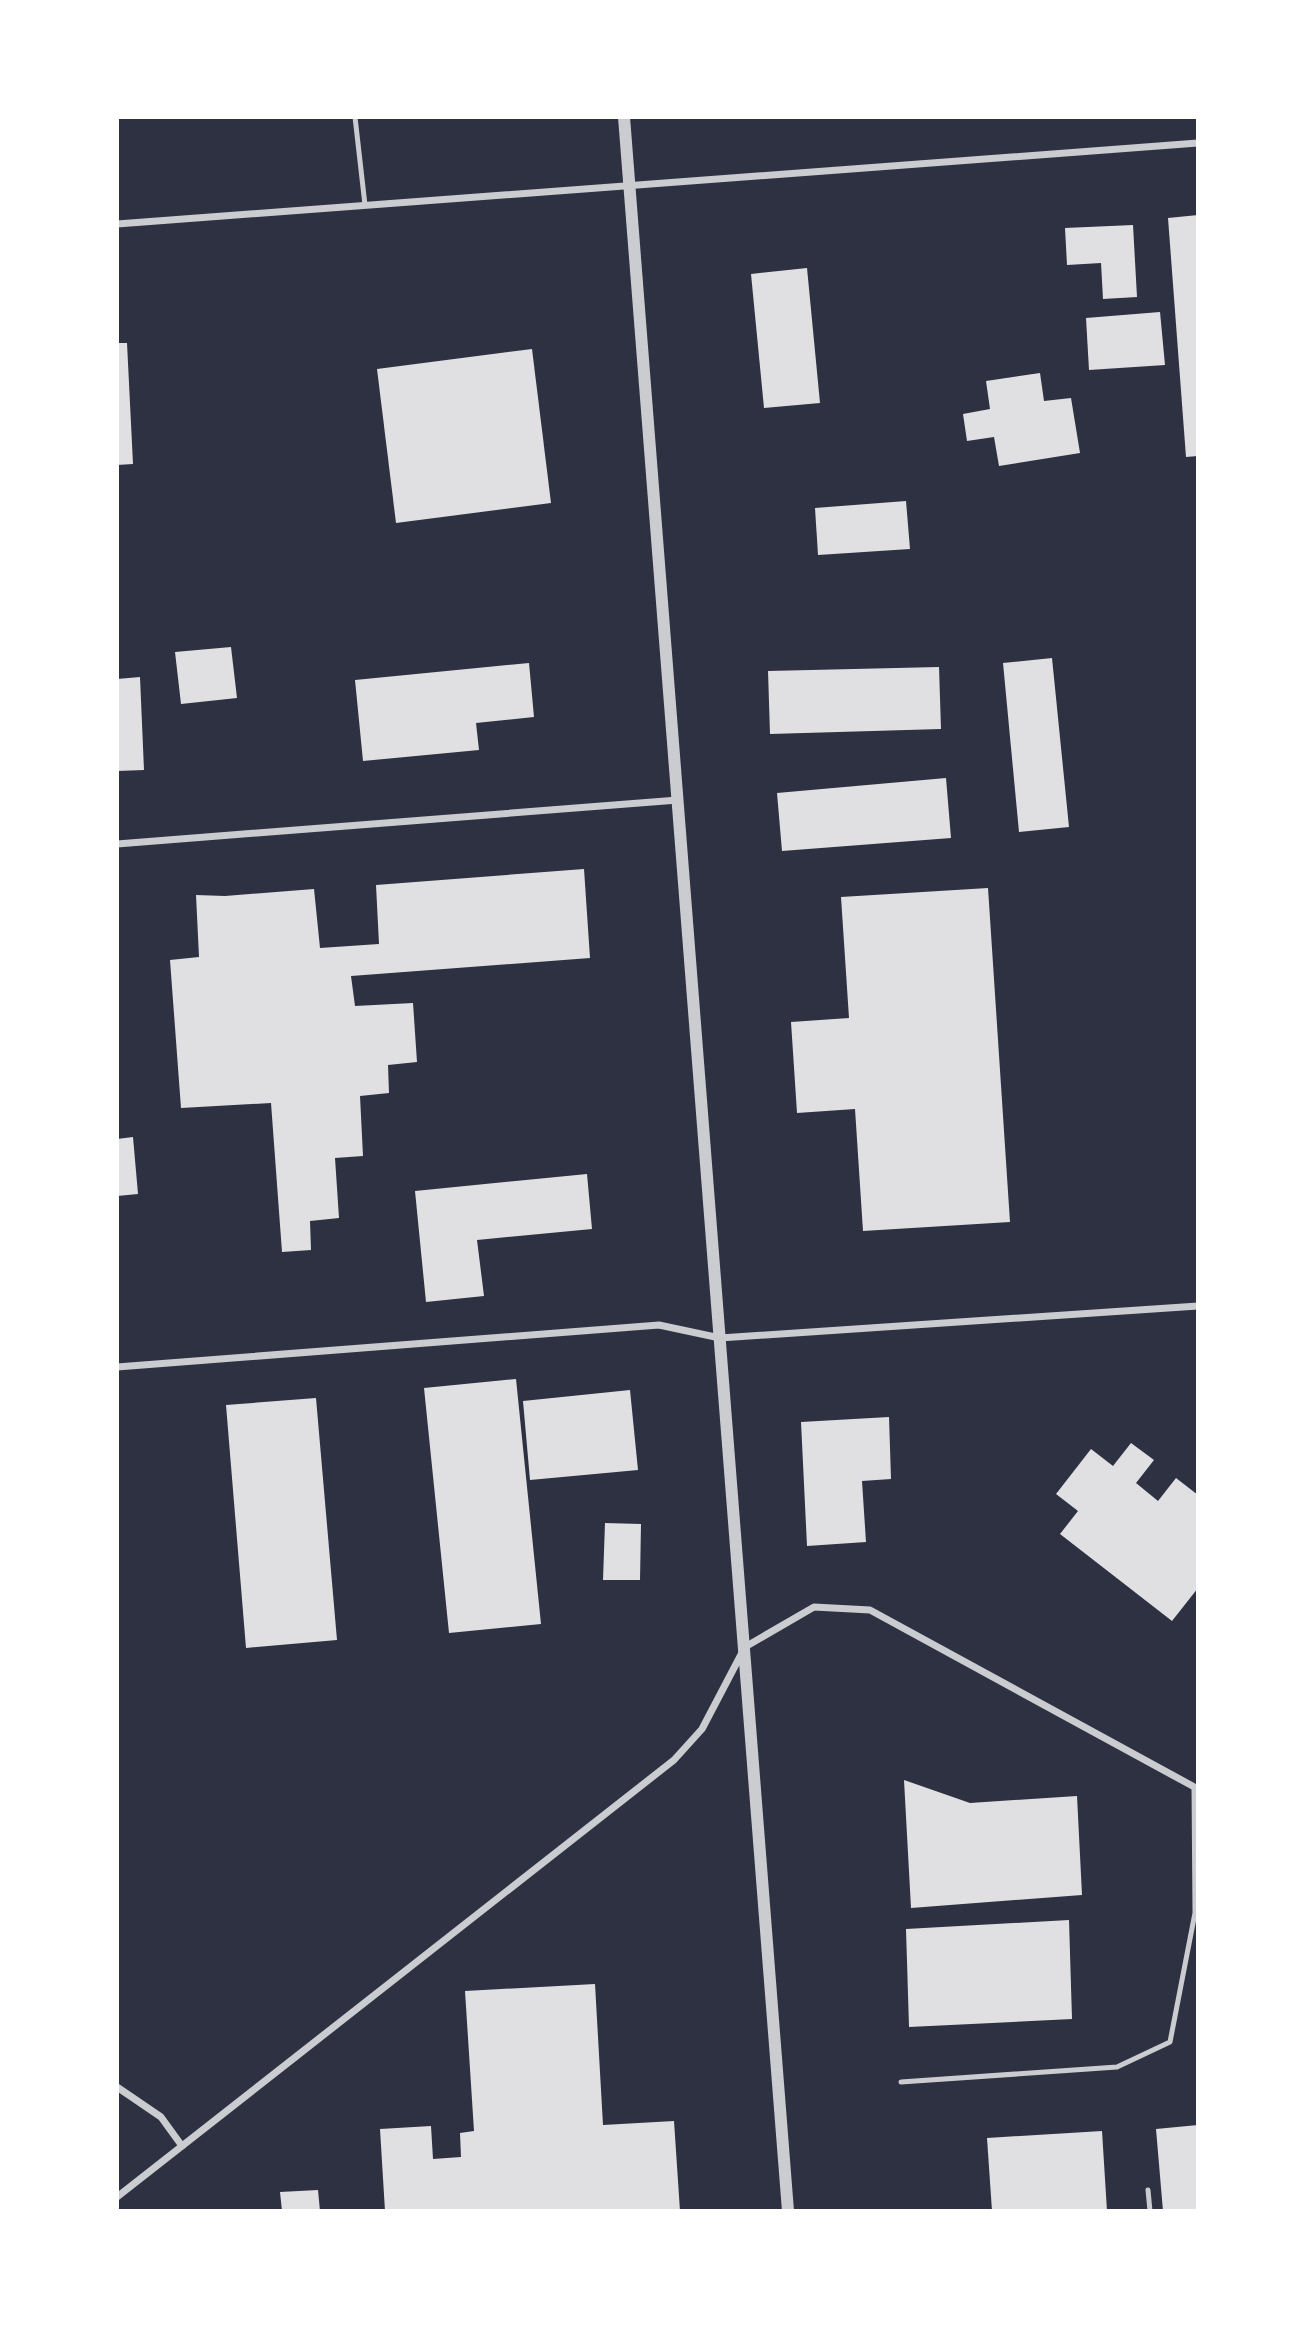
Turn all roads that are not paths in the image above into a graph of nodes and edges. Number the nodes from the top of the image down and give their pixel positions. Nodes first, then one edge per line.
1 (355, 117) edge
2 (624, 117) edge
3 (1198, 143) edge
4 (629, 185) junction
5 (365, 205) junction
6 (117, 224) edge
7 (678, 800) junction
8 (117, 844) edge
9 (1198, 1306) edge
10 (720, 1338) junction
11 (117, 1367) edge
12 (745, 1647) junction
13 (1196, 1788) edge
14 (901, 2082) dead end
15 (117, 2087) edge
16 (182, 2146) junction
17 (1148, 2190) dead end
18 (117, 2197) edge
19 (788, 2211) edge
20 (1150, 2211) edge

1 - 5 lane
2 - 4 street
3 - 4 street
4 - 5 street
4 - 7 street
5 - 6 street
7 - 8 street
7 - 10 street
9 - 10 street
10 - 11 street
10 - 12 street
12 - 13 street
12 - 16 street
12 - 19 street
13 - 14 lane
15 - 16 street
16 - 18 street
17 - 20 lane

